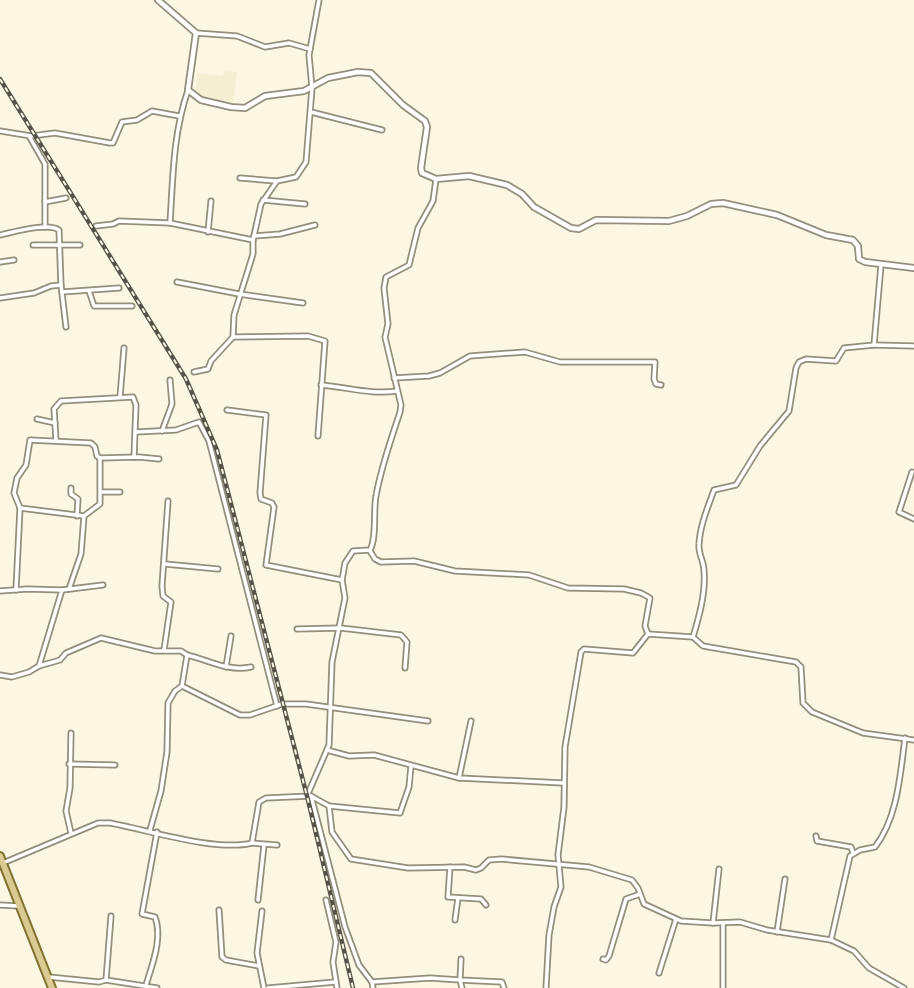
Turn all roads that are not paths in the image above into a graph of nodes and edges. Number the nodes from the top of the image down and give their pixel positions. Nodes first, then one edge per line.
1 (158, 0) edge
2 (319, 0) edge
3 (196, 33) junction
4 (310, 49) junction
5 (312, 88) junction
6 (188, 90) junction
7 (311, 112) junction
8 (179, 116) junction
9 (383, 130) dead end
10 (0, 131) edge
11 (29, 136) junction
12 (240, 178) dead end
13 (436, 179) junction
14 (277, 181) junction
15 (66, 198) dead end
16 (263, 200) junction
17 (211, 201) dead end
18 (46, 202) junction
19 (305, 204) dead end
20 (170, 223) junction
21 (315, 225) dead end
22 (96, 226) dead end
23 (45, 227) junction
24 (208, 232) junction
25 (0, 234) edge
26 (253, 238) junction
27 (33, 245) dead end
28 (59, 245) junction
29 (80, 245) dead end
30 (14, 260) dead end
31 (0, 262) edge
32 (881, 265) junction
33 (914, 268) edge
34 (177, 282) dead end
35 (61, 285) junction
36 (119, 288) dead end
37 (89, 291) junction
38 (62, 292) junction
39 (239, 294) junction
40 (0, 298) edge
41 (303, 303) dead end
42 (132, 306) dead end
43 (66, 327) dead end
44 (233, 337) junction
45 (874, 345) junction
46 (914, 346) edge
47 (124, 348) dead end
48 (194, 372) dead end
49 (394, 378) junction
50 (170, 380) dead end
51 (321, 385) junction
52 (662, 385) dead end
53 (397, 391) junction
54 (120, 397) junction
55 (227, 410) dead end
56 (37, 419) dead end
57 (55, 423) junction
58 (162, 431) junction
59 (136, 432) junction
60 (318, 436) dead end
61 (56, 440) junction
62 (134, 457) junction
63 (100, 458) junction
64 (159, 459) dead end
65 (912, 472) dead end
66 (71, 488) dead end
67 (101, 492) junction
68 (120, 492) dead end
69 (168, 501) dead end
70 (20, 508) junction
71 (77, 516) junction
72 (84, 516) junction
73 (914, 519) edge
74 (370, 550) junction
75 (165, 564) junction
76 (218, 569) dead end
77 (342, 580) junction
78 (103, 585) dead end
79 (69, 589) junction
80 (16, 590) junction
81 (61, 590) junction
82 (0, 591) edge
83 (341, 628) junction
84 (297, 629) dead end
85 (648, 634) junction
86 (232, 636) dead end
87 (693, 637) junction
88 (164, 650) junction
89 (187, 655) junction
90 (39, 666) junction
91 (226, 667) junction
92 (251, 667) dead end
93 (405, 668) dead end
94 (0, 675) edge
95 (182, 686) junction
96 (277, 706) junction
97 (332, 706) junction
98 (428, 721) dead end
99 (471, 721) dead end
100 (71, 733) dead end
101 (905, 738) junction
102 (914, 740) edge
103 (327, 750) junction
104 (69, 764) junction
105 (115, 765) dead end
106 (411, 766) junction
107 (459, 778) junction
108 (563, 783) junction
109 (309, 796) junction
110 (329, 806) junction
111 (150, 830) junction
112 (157, 832) junction
113 (71, 834) junction
114 (816, 836) dead end
115 (251, 843) junction
116 (264, 845) junction
117 (277, 845) dead end
118 (853, 853) junction
119 (1, 860) edge
120 (559, 864) junction
121 (450, 867) junction
122 (719, 869) dead end
123 (785, 879) dead end
124 (640, 894) junction
125 (458, 898) junction
126 (258, 900) dead end
127 (326, 900) dead end
128 (0, 905) edge
129 (485, 905) dead end
130 (20, 906) junction
131 (219, 910) dead end
132 (262, 911) dead end
133 (111, 916) dead end
134 (676, 919) junction
135 (456, 920) dead end
136 (713, 923) junction
137 (723, 923) junction
138 (777, 932) junction
139 (831, 940) junction
140 (461, 959) dead end
141 (603, 959) dead end
142 (259, 966) junction
143 (659, 973) dead end
144 (49, 977) junction
145 (460, 979) junction
146 (106, 980) junction
147 (336, 982) junction
148 (372, 982) junction
149 (146, 985) junction
150 (295, 986) edge
151 (52, 988) edge
152 (157, 988) edge
153 (266, 988) edge
154 (337, 988) edge
155 (373, 988) edge
156 (462, 988) edge
157 (504, 988) edge
158 (546, 988) edge
159 (723, 988) edge
160 (904, 988) edge

1 - 3 street
2 - 4 street
3 - 4 street
3 - 6 street
4 - 5 street
5 - 6 street
5 - 7 street
5 - 13 street
6 - 8 street
7 - 9 street
7 - 14 street
8 - 11 street
8 - 20 street
10 - 11 street
11 - 18 street
12 - 14 street
13 - 32 street
13 - 49 street
14 - 16 street
15 - 18 street
16 - 19 street
16 - 26 street
17 - 24 street
18 - 23 street
20 - 22 street
20 - 24 street
21 - 26 street
23 - 25 street
23 - 28 street
24 - 26 street
26 - 39 street
27 - 28 street
28 - 29 street
28 - 35 street
30 - 31 street
32 - 33 street
32 - 45 street
34 - 39 street
35 - 38 street
35 - 40 street
36 - 37 street
37 - 38 street
37 - 42 street
38 - 43 street
39 - 41 street
39 - 44 street
44 - 48 street
44 - 51 street
45 - 46 street
45 - 87 street
47 - 54 street
49 - 52 street
49 - 53 street
50 - 58 street
51 - 53 street
51 - 60 street
53 - 74 street
54 - 57 street
54 - 59 street
55 - 77 street
56 - 57 street
57 - 61 street
58 - 59 street
58 - 96 street
59 - 62 street
61 - 63 street
61 - 70 street
62 - 63 street
62 - 64 street
63 - 67 street
65 - 73 street
66 - 71 street
67 - 68 street
67 - 72 street
69 - 75 street
70 - 71 street
70 - 80 street
71 - 72 street
72 - 79 street
74 - 77 street
74 - 85 street
75 - 76 street
75 - 88 street
77 - 83 street
78 - 79 street
79 - 81 street
80 - 81 street
80 - 82 street
81 - 90 street
83 - 84 street
83 - 93 street
83 - 97 street
85 - 87 street
85 - 108 street
86 - 91 street
87 - 101 street
88 - 89 street
88 - 90 street
89 - 91 street
89 - 95 street
90 - 94 street
91 - 92 street
95 - 96 street
95 - 111 street
96 - 97 street
97 - 98 street
97 - 103 street
99 - 107 street
100 - 104 street
101 - 102 street
101 - 118 street
103 - 106 street
103 - 109 street
104 - 105 street
104 - 113 street
106 - 107 street
106 - 110 street
107 - 108 street
108 - 120 street
109 - 110 street
109 - 115 street
109 - 148 street
110 - 121 street
111 - 112 street
111 - 113 street
112 - 115 street
112 - 149 street
113 - 119 street
114 - 118 street
115 - 116 street
116 - 117 street
116 - 126 street
118 - 139 street
119 - 130 main road
120 - 121 street
120 - 124 street
120 - 158 street
121 - 125 street
122 - 136 street
123 - 138 street
124 - 134 street
124 - 141 street
125 - 129 street
125 - 135 street
127 - 147 street
128 - 130 street
130 - 144 main road
131 - 142 street
132 - 142 street
133 - 146 street
134 - 136 street
134 - 143 street
136 - 137 street
137 - 138 street
137 - 159 street
138 - 139 street
139 - 160 street
140 - 145 street
142 - 153 street
144 - 146 street
144 - 151 main road
145 - 148 street
145 - 156 street
145 - 157 street
146 - 149 street
147 - 150 street
147 - 154 street
148 - 155 street
149 - 152 street
150 - 153 street

